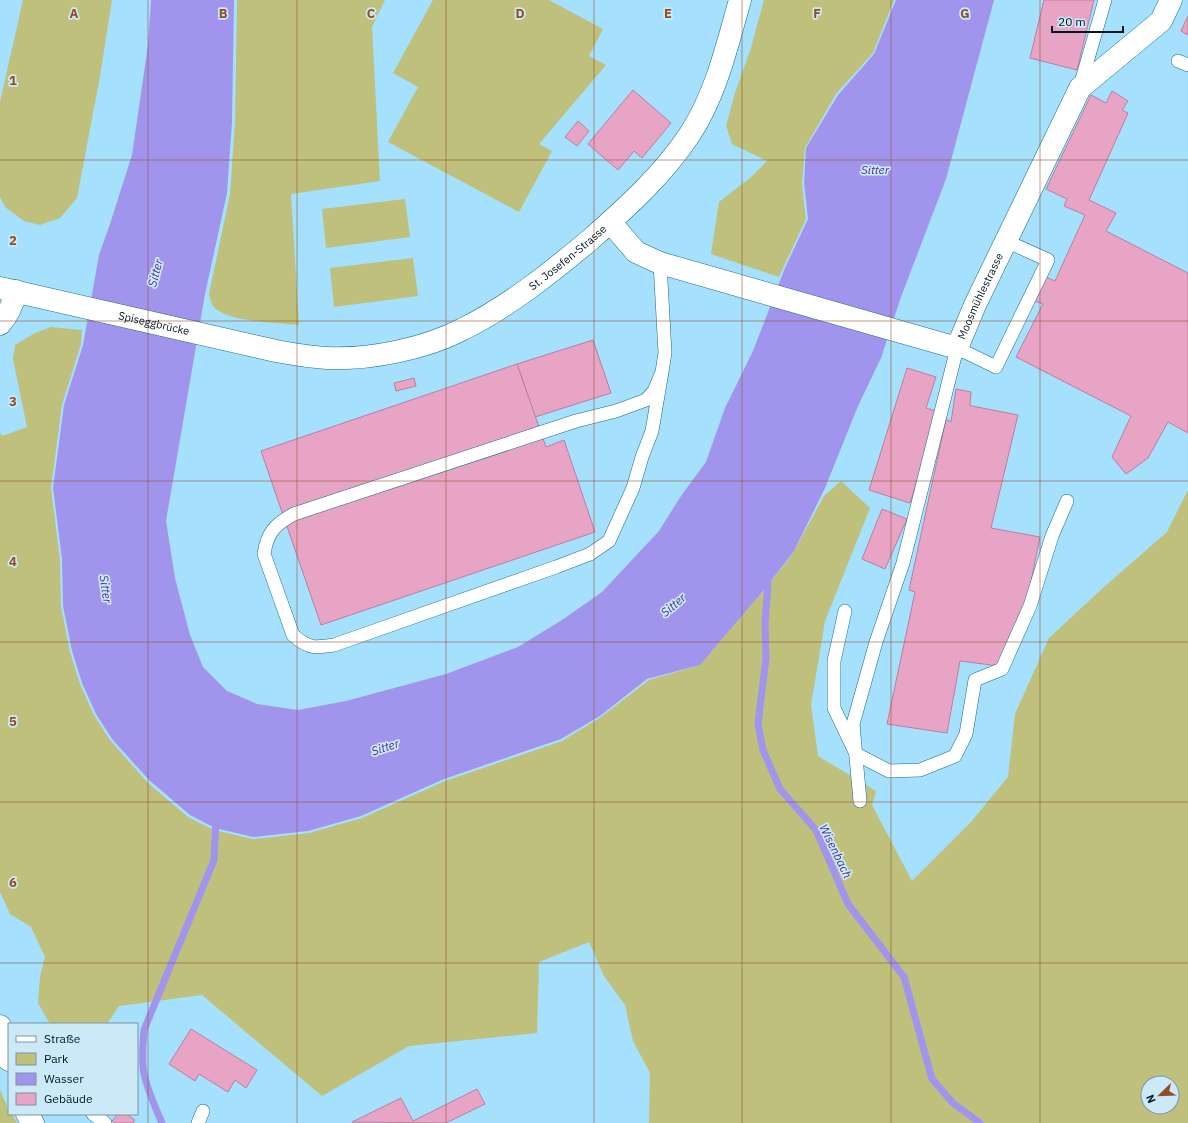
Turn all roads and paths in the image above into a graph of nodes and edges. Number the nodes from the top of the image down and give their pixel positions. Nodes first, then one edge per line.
1 (740, 0) edge
2 (1105, 0) edge
3 (1171, 0) edge
4 (1080, 88) junction
5 (610, 222) junction
6 (1006, 241) junction
7 (660, 263) junction
8 (16, 291) edge
9 (0, 324) edge
10 (957, 348) junction
11 (271, 350) joint
12 (662, 372) junction
13 (1067, 501) dead end
14 (845, 611) dead end
15 (856, 754) junction
16 (860, 801) dead end
17 (94, 1115) edge
18 (105, 1123) edge

1 - 5 street, St. Josefen-Strasse
2 - 4 lane
3 - 4 street, Moosmühlestrasse
4 - 6 street, Moosmühlestrasse
5 - 7 street, Moosmühlestrasse
5 - 11 street, St. Josefen-Strasse
6 - 10 street, Moosmühlestrasse
6 - 10 lane
7 - 10 street, Moosmühlestrasse
7 - 12 lane
8 - 9 street
8 - 11 street, Spiseggbrücke
10 - 15 lane
12 - 12 lane
13 - 15 lane
14 - 15 lane
15 - 16 lane
17 - 18 lane

